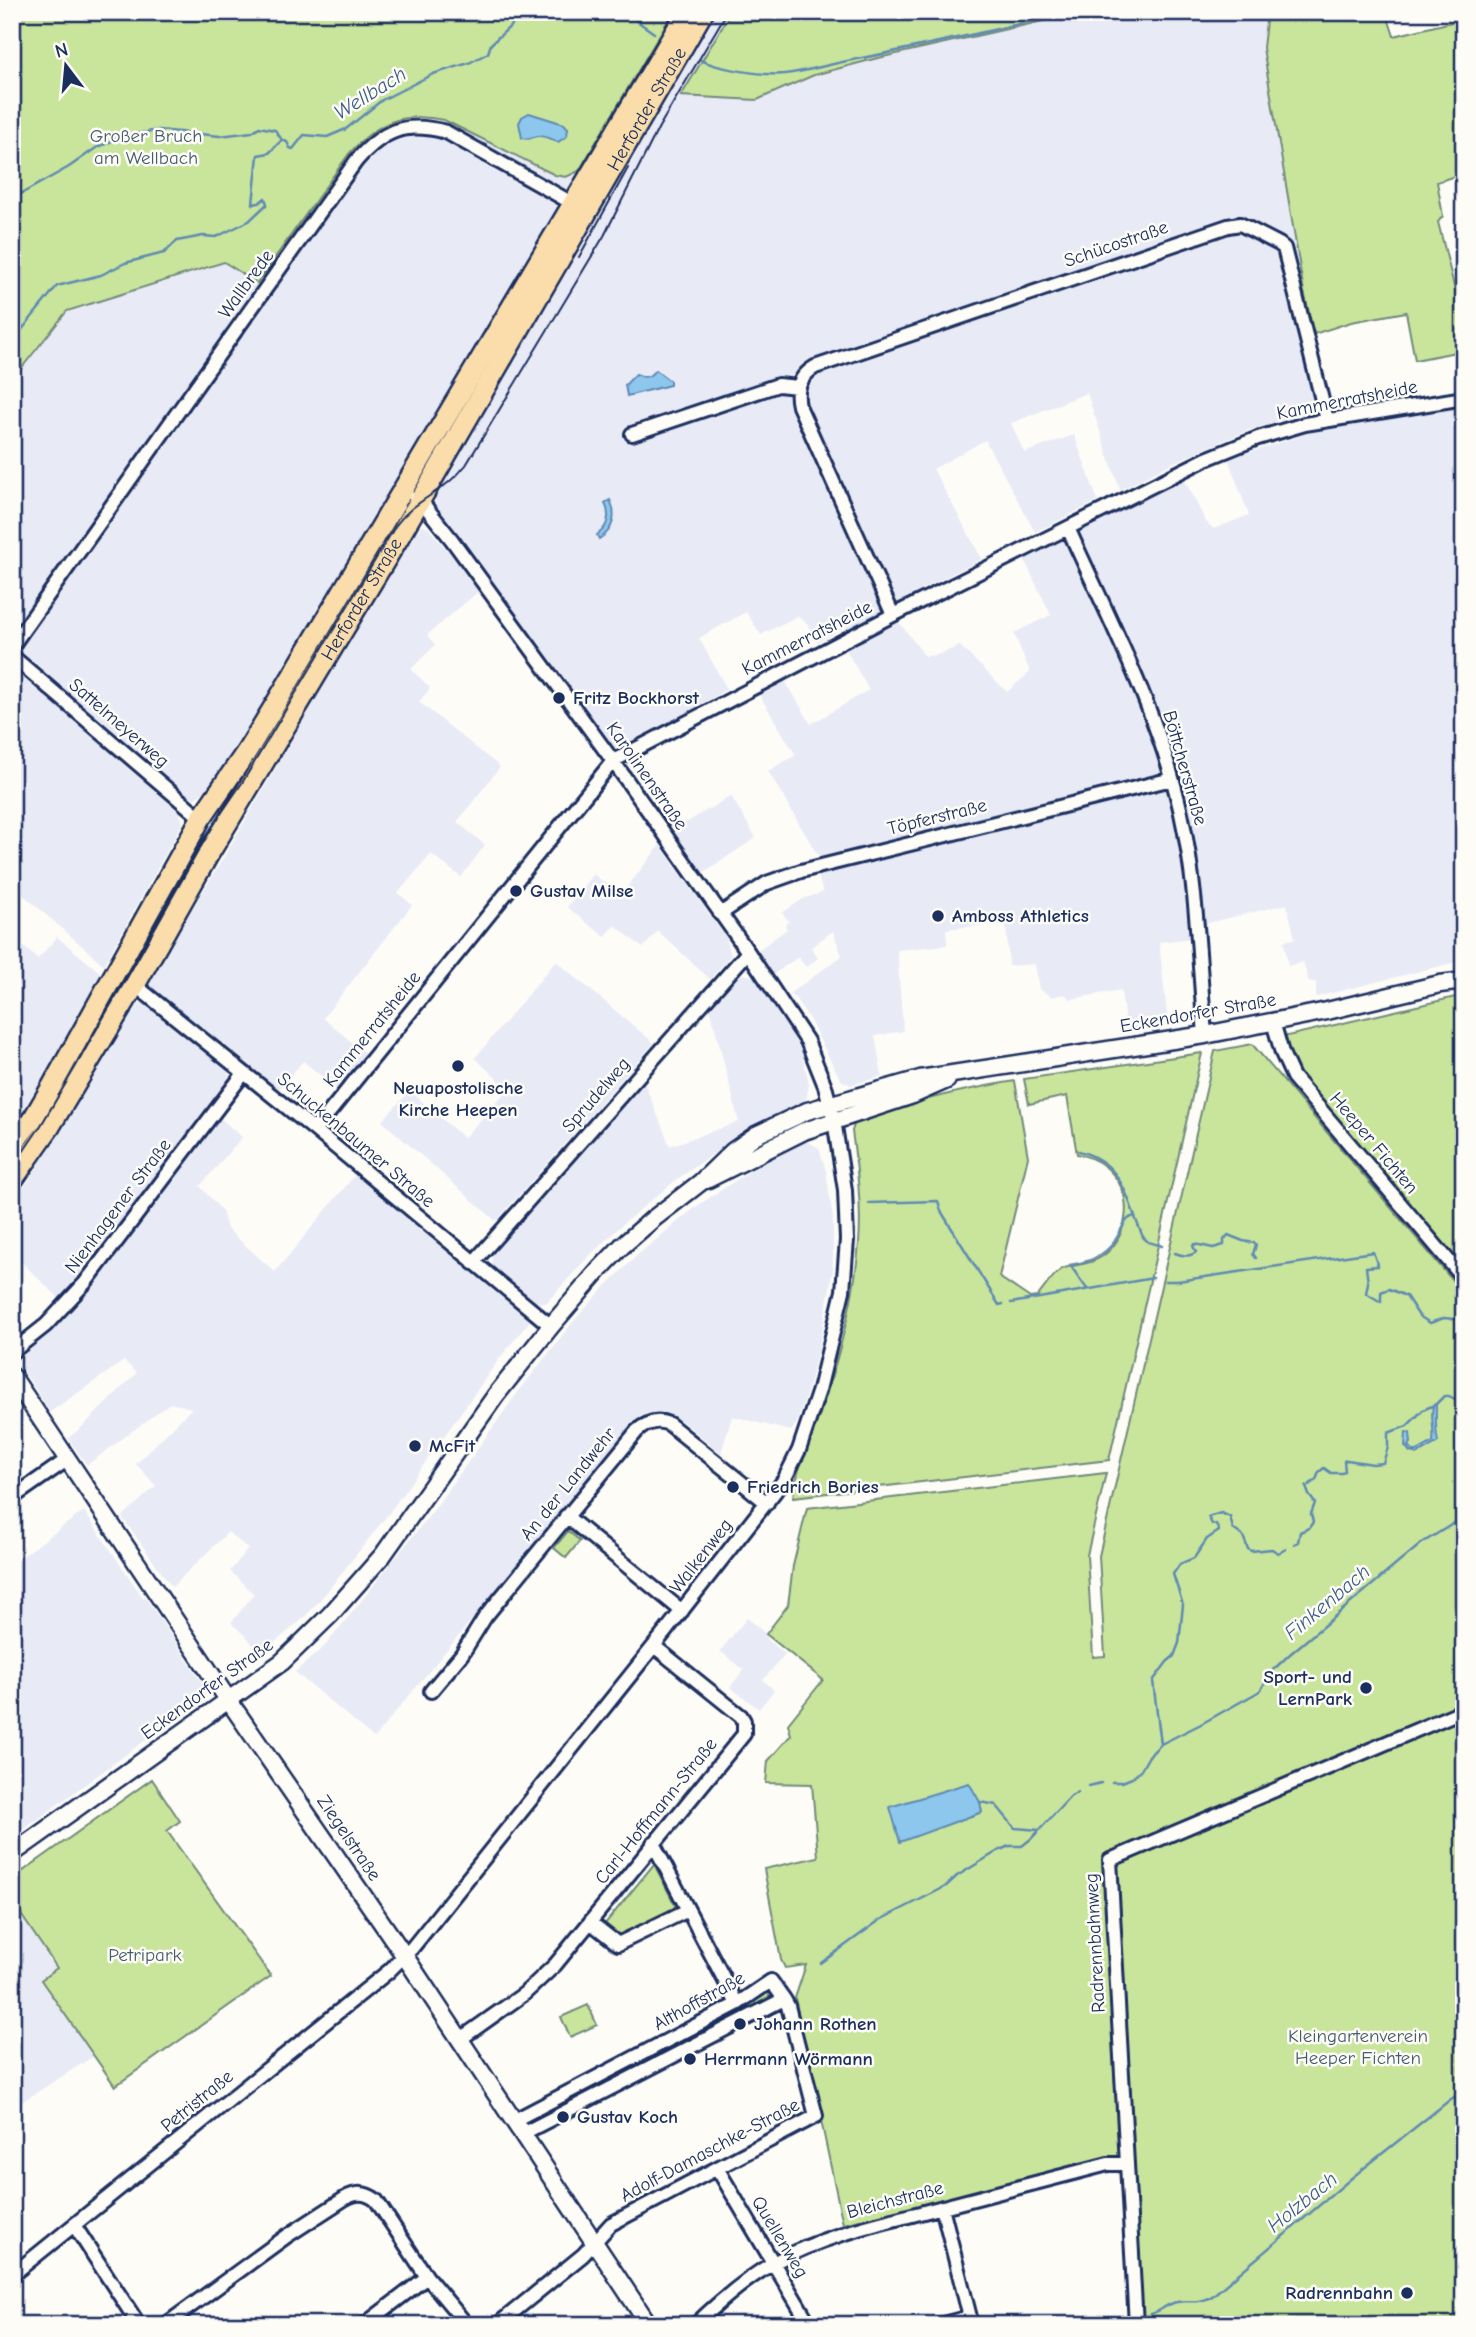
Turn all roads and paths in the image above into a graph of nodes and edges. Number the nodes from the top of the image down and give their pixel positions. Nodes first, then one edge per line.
1 (687, 12) edge
2 (703, 12) edge
3 (581, 208) junction
4 (798, 387) junction
5 (1464, 398) edge
6 (1327, 420) junction
7 (632, 434) dead end
8 (403, 491) junction
9 (420, 501) junction
10 (1068, 528) junction
11 (893, 615) junction
12 (12, 646) edge
13 (12, 656) edge
14 (613, 761) junction
15 (1172, 779) junction
16 (201, 818) junction
17 (218, 838) junction
18 (720, 914) junction
19 (748, 952) junction
20 (1464, 974) edge
21 (1464, 981) edge
22 (1440, 984) junction
23 (135, 985) junction
24 (1273, 1022) junction
25 (1205, 1035) junction
26 (244, 1073) junction
27 (832, 1112) junction
28 (315, 1130) junction
29 (12, 1145) edge
30 (12, 1181) edge
31 (473, 1263) junction
32 (1464, 1279) edge
33 (551, 1326) junction
34 (12, 1352) edge
35 (12, 1376) edge
36 (68, 1459) junction
37 (12, 1499) edge
38 (767, 1503) junction
39 (566, 1516) junction
40 (682, 1611) junction
41 (654, 1646) junction
42 (431, 1691) dead end
43 (229, 1701) junction
44 (1464, 1710) edge
45 (653, 1843) junction
46 (12, 1854) edge
47 (688, 1910) junction
48 (590, 1923) junction
49 (404, 1955) junction
50 (784, 1999) junction
51 (737, 2004) junction
52 (459, 2039) junction
53 (517, 2128) junction
54 (1127, 2164) junction
55 (717, 2168) junction
56 (942, 2207) junction
57 (74, 2225) junction
58 (594, 2242) junction
59 (773, 2263) junction
60 (12, 2275) edge
61 (426, 2277) junction
62 (971, 2321) edge
63 (139, 2325) edge
64 (165, 2325) edge
65 (364, 2325) edge
66 (467, 2325) edge
67 (497, 2325) edge
68 (649, 2325) edge
69 (695, 2325) edge
70 (810, 2325) edge
71 (939, 2325) edge
72 (1136, 2325) edge

1 - 3 main road, Herforder Straße
2 - 3 main road, Herforder Straße
3 - 8 main road, Herforder Straße
3 - 9 main road, Herforder Straße
3 - 12 street, Wallbrede
4 - 6 street, Schücostraße
4 - 7 street
4 - 11 street
5 - 6 street, Kammerratsheide
6 - 10 street, Kammerratsheide
8 - 9 street, Karolinenstraße
8 - 16 main road, Herforder Straße
9 - 14 street, Karolinenstraße
9 - 17 main road, Herforder Straße
10 - 11 street, Kammerratsheide
10 - 15 street, Böttcherstraße
11 - 14 street, Kammerratsheide
13 - 16 street, Sattelmeyerweg
14 - 18 street, Karolinenstraße
14 - 28 street, Kammerratsheide
15 - 18 street, Töpferstraße
15 - 25 street, Böttcherstraße
16 - 17 main road
16 - 29 main road, Herforder Straße
17 - 23 main road, Herforder Straße
18 - 19 street, Karolinenstraße
19 - 27 street, Karolinenstraße
19 - 31 street, Sprudelweg
20 - 22 street, Eckendorfer Straße
21 - 22 street, Eckendorfer Straße
22 - 24 street, Eckendorfer Straße
23 - 26 street, Schuckenbaumer Straße
23 - 30 main road, Herforder Straße
24 - 25 street, Eckendorfer Straße
24 - 32 street, Heeper Fichten
25 - 27 street, Eckendorfer Straße
26 - 28 street, Schuckenbaumer Straße
26 - 34 street, Nienhagener Straße
27 - 33 street, Eckendorfer Straße
27 - 38 street, Walkenweg
28 - 31 street, Schuckenbaumer Straße
31 - 33 street, Schuckenbaumer Straße
33 - 43 street, Eckendorfer Straße
35 - 36 street, Ziegelstraße
36 - 37 street
36 - 43 street, Ziegelstraße
38 - 39 street, An der Landwehr
38 - 40 street, Walkenweg
39 - 40 street
39 - 42 street, An der Landwehr
40 - 41 street, Walkenweg
41 - 45 street, Carl-Hoffmann-Straße
41 - 49 street, Walkenweg
43 - 46 street, Eckendorfer Straße
43 - 49 street, Ziegelstraße
44 - 54 street, Radrennbahnweg
45 - 47 street
45 - 48 street, Carl-Hoffmann-Straße
47 - 48 street
47 - 51 street
48 - 52 street, Carl-Hoffmann-Straße
49 - 52 street, Ziegelstraße
49 - 57 street, Petristraße
50 - 51 street, Althoffstraße
50 - 53 street, Althoffstraße
50 - 55 street, Adolf-Damaschke-Straße
51 - 53 street, Althoffstraße
52 - 53 street, Ziegelstraße
53 - 58 street, Ziegelstraße
54 - 56 street, Bleichstraße
54 - 72 street, Radrennbahnweg
55 - 58 street, Adolf-Damaschke-Straße
55 - 59 street, Quellenweg
56 - 59 street, Bleichstraße
56 - 62 street
57 - 60 street, Petristraße
57 - 63 street
58 - 67 street, Adolf-Damaschke-Straße
58 - 68 street, Ziegelstraße
59 - 69 street, Bleichstraße
59 - 70 street, Quellenweg
61 - 64 street
61 - 65 street
61 - 66 street
62 - 71 street

